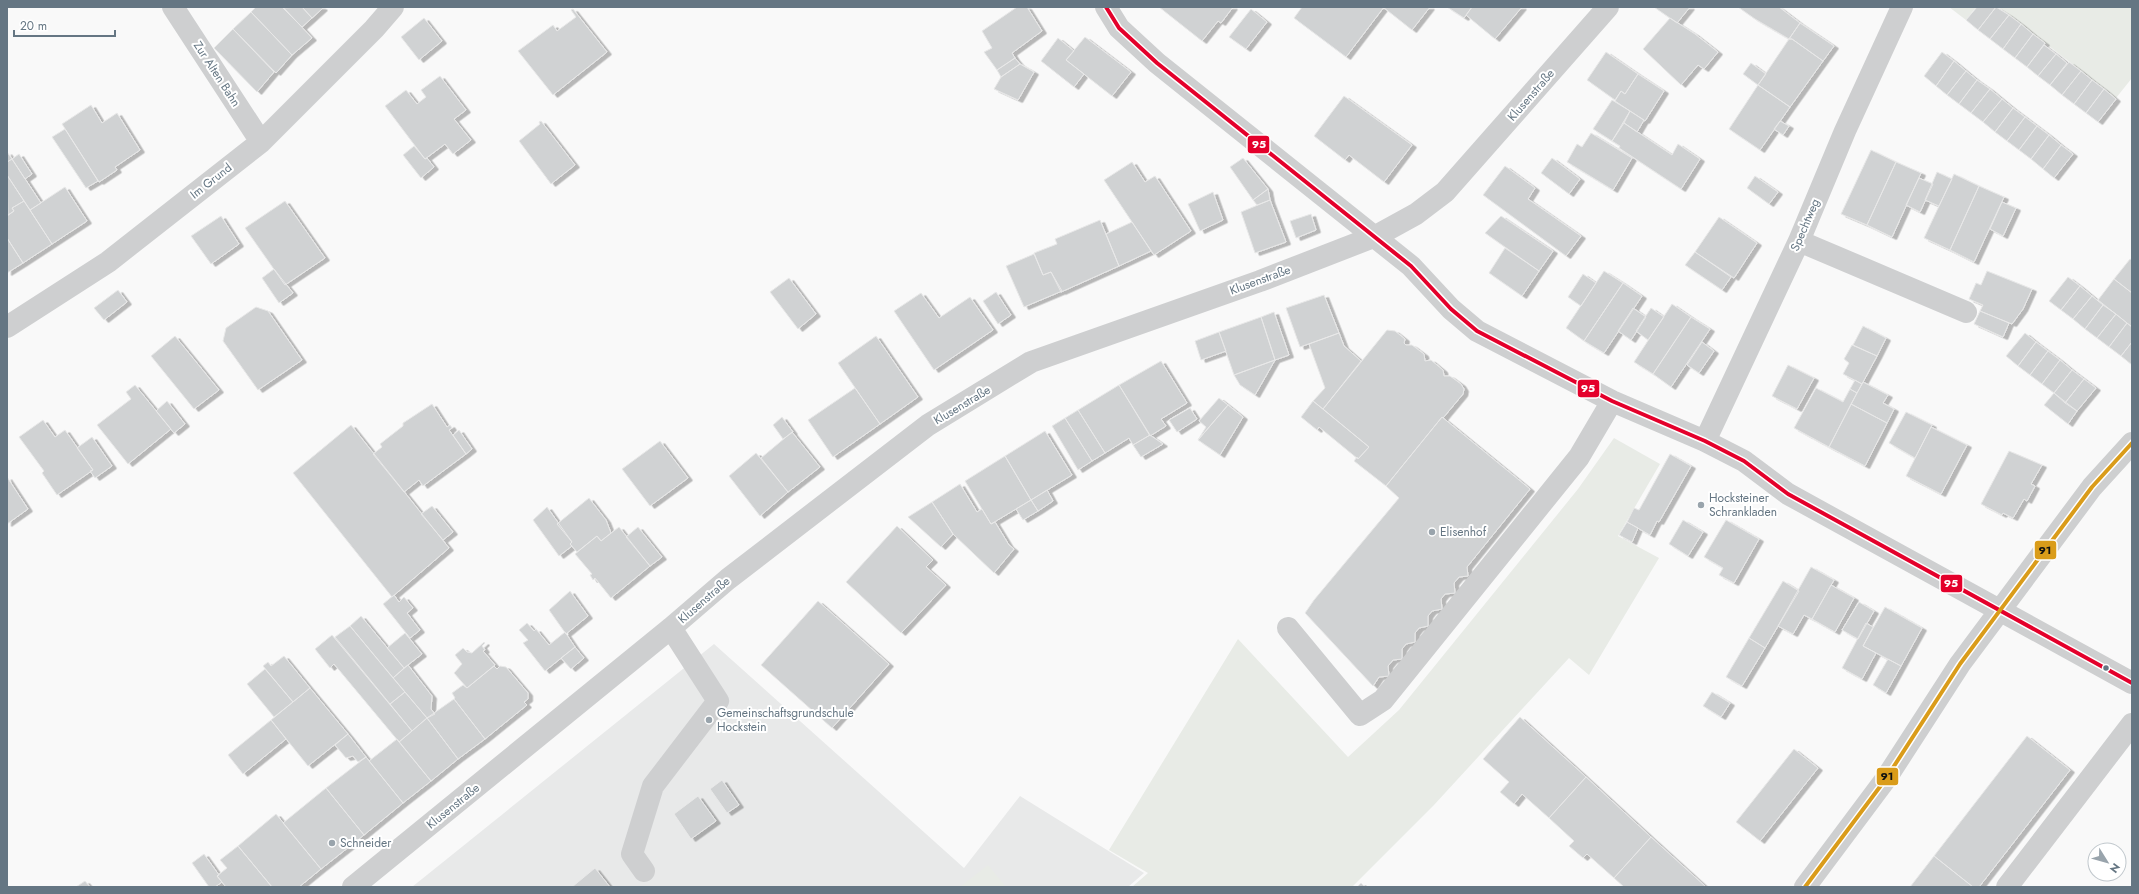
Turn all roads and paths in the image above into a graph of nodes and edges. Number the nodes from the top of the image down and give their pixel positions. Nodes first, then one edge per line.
1 (173, 7) edge
2 (393, 7) edge
3 (1106, 7) edge
4 (1608, 7) edge
5 (1902, 7) edge
6 (261, 142) junction
7 (1376, 236) junction
8 (1799, 241) junction
9 (1966, 312) dead end
10 (7, 327) edge
11 (1612, 400) junction
12 (1705, 441) junction
13 (2132, 443) edge
14 (2000, 611) junction
15 (672, 628) junction
16 (1288, 628) dead end
17 (2132, 683) edge
18 (2132, 724) edge
19 (644, 871) dead end
20 (353, 887) edge
21 (1806, 887) edge
22 (2007, 887) edge

1 - 6 street, Zur Alten Bahn
2 - 6 street, Im Grund
3 - 7 street
4 - 7 street, Klusenstraße
5 - 8 street, Spechtweg
6 - 10 street, Im Grund
7 - 11 street
7 - 15 street, Klusenstraße
8 - 9 street
8 - 12 street, Spechtweg
11 - 12 street
11 - 16 street
12 - 14 street
13 - 14 street
14 - 17 street
14 - 21 street
15 - 19 street
15 - 20 street, Klusenstraße
18 - 22 street

